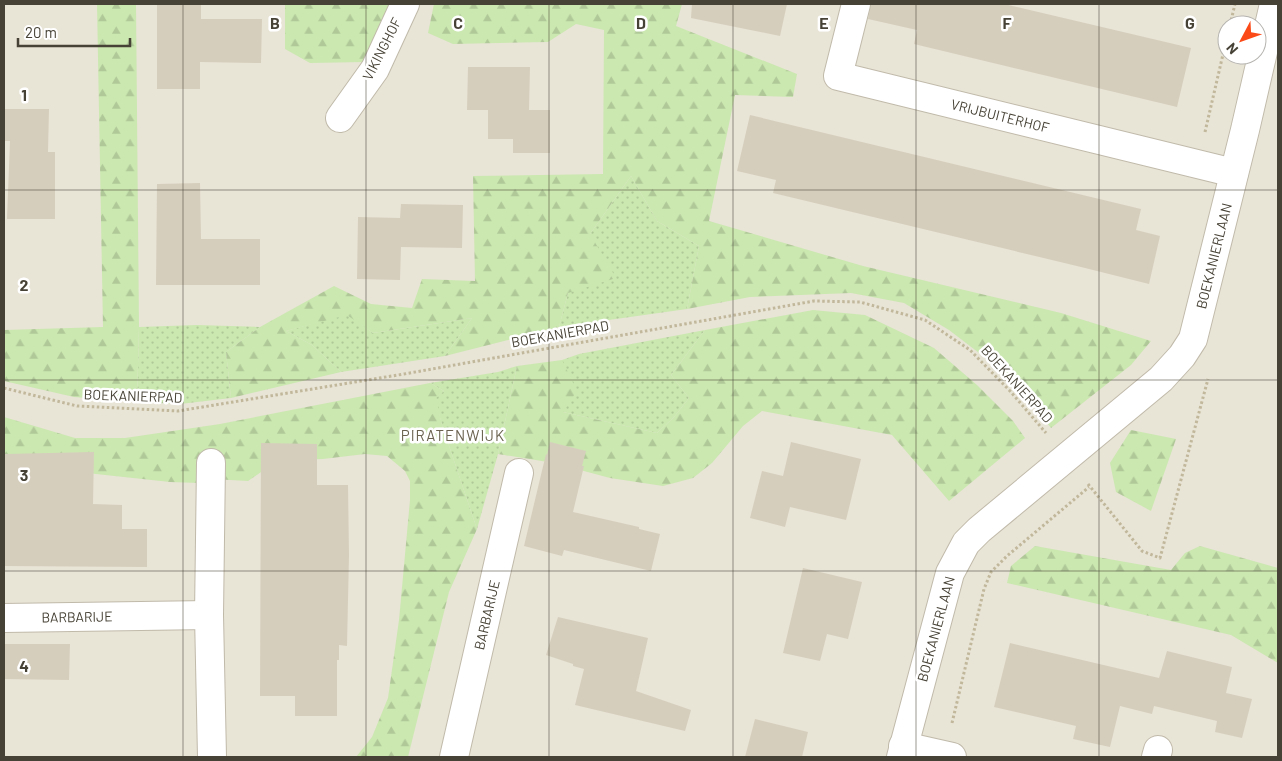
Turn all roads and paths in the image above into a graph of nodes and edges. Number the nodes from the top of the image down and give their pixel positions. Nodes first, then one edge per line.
1 (405, 4) edge
2 (856, 4) edge
3 (1274, 4) edge
4 (1220, 65) edge
5 (340, 118) dead end
6 (1197, 164) junction
7 (1234, 173) junction
8 (1210, 371) dead end
9 (4, 388) edge
10 (1066, 456) junction
11 (211, 463) dead end
12 (520, 473) dead end
13 (1089, 486) junction
14 (209, 615) junction
15 (4, 618) edge
16 (902, 752) edge
17 (948, 756) edge
18 (212, 757) edge
19 (454, 757) edge

1 - 5 street, VIKINGHOF
2 - 6 street, VRIJBUITERHOF
3 - 7 street, BOEKANIERLAAN
4 - 6 path
6 - 7 street, VRIJBUITERHOF
7 - 10 street, BOEKANIERLAAN
8 - 13 path
9 - 10 path, BOEKANIERPAD
10 - 13 path
10 - 16 street, BOEKANIERLAAN
11 - 14 street
12 - 19 street, BARBARIJE
13 - 17 path
14 - 15 street, BARBARIJE
14 - 18 street
16 - 17 street

